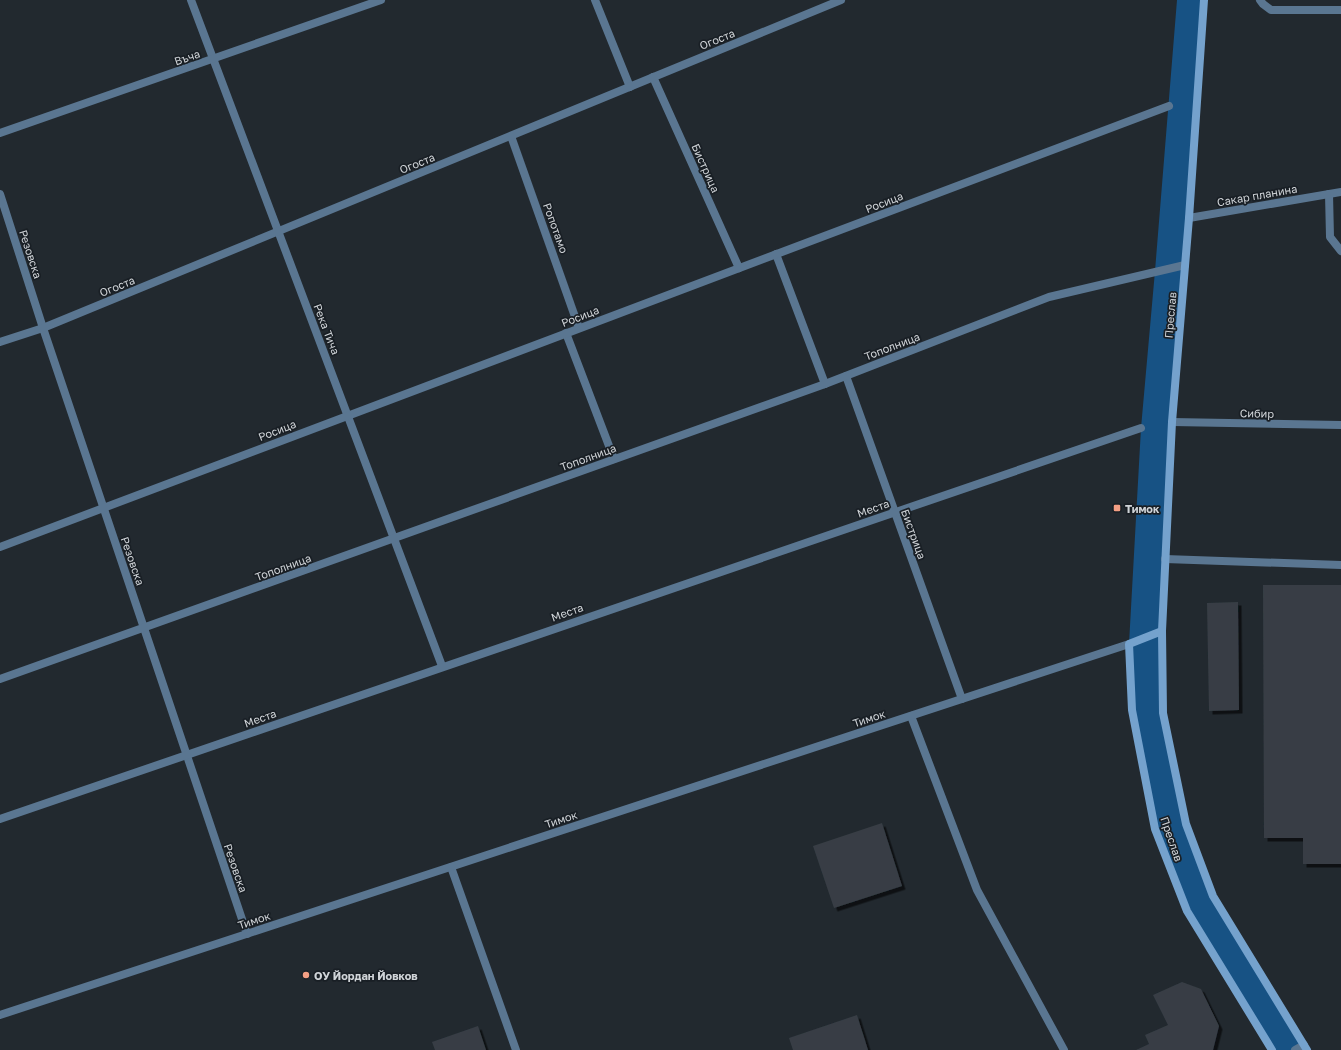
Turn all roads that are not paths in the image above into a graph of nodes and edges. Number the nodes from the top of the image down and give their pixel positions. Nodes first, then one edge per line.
1 (191, 0) edge
2 (381, 0) edge
3 (596, 0) edge
4 (841, 0) edge
5 (1204, 0) edge
6 (1260, 0) edge
7 (1341, 10) edge
8 (213, 59) junction
9 (653, 78) junction
10 (630, 87) junction
11 (1168, 106) dead end
12 (0, 133) edge
13 (511, 136) junction
14 (1341, 192) edge
15 (0, 194) edge
16 (1329, 194) junction
17 (1189, 218) junction
18 (278, 232) junction
19 (1341, 251) edge
20 (776, 254) junction
21 (1185, 265) junction
22 (739, 268) junction
23 (44, 328) junction
24 (579, 328) junction
25 (566, 334) junction
26 (0, 342) edge
27 (846, 376) junction
28 (825, 384) junction
29 (348, 416) junction
30 (1172, 422) junction
31 (1341, 425) edge
32 (1141, 428) dead end
33 (614, 459) junction
34 (104, 507) junction
35 (895, 512) junction
36 (394, 539) junction
37 (0, 547) edge
38 (1165, 559) junction
39 (1341, 565) edge
40 (144, 628) junction
41 (1162, 631) junction
42 (1130, 644) junction
43 (442, 666) junction
44 (0, 679) edge
45 (962, 699) junction
46 (911, 716) junction
47 (187, 756) junction
48 (0, 818) edge
49 (451, 867) junction
50 (247, 934) junction
51 (0, 1015) edge
52 (1306, 1047) edge
53 (516, 1050) edge
54 (1064, 1050) edge
55 (1272, 1050) edge
56 (1295, 1050) edge

1 - 8 street, Река Тича
2 - 8 street, Въча
3 - 10 street
4 - 9 street, Огоста
5 - 17 main road, Преслав
6 - 7 street
8 - 12 street, Въча
8 - 18 street, Река Тича
9 - 10 street, Огоста
9 - 22 street, Бистрица
10 - 13 street, Огоста
11 - 20 street, Росица
13 - 18 street, Огоста
13 - 24 street, Ропотамо
14 - 16 street, Сакар планина
15 - 23 street, Резовска
16 - 17 street, Сакар планина
16 - 19 street
17 - 21 main road, Преслав
18 - 23 street, Огоста
18 - 29 street, Река Тича
20 - 22 street, Росица
20 - 28 street
21 - 27 street, Тополница
21 - 30 main road, Преслав
22 - 24 street, Росица
23 - 26 street, Огоста
23 - 34 street, Резовска
24 - 25 street, Росица
25 - 29 street, Росица
25 - 33 street
27 - 28 street, Тополница
27 - 35 street, Бистрица
28 - 33 street, Тополница
29 - 34 street, Росица
29 - 36 street, Река Тича
30 - 31 street, Сибир
30 - 38 main road, Преслав
32 - 35 street, Места
33 - 36 street, Тополница
34 - 37 street, Росица
34 - 40 street, Резовска
35 - 43 street, Места
35 - 45 street, Бистрица
36 - 40 street, Тополница
36 - 43 street, Река Тича
38 - 39 street
38 - 41 main road, Преслав
40 - 44 street, Тополница
40 - 47 street, Резовска
41 - 42 main road
41 - 52 main road, Преслав
42 - 45 street, Тимок
42 - 55 main road, Преслав
43 - 47 street, Места
45 - 46 street, Тимок
46 - 49 street, Тимок
46 - 54 street
47 - 48 street, Места
47 - 50 street, Резовска
49 - 50 street, Тимок
49 - 53 street
50 - 51 street, Тимок
52 - 56 street

